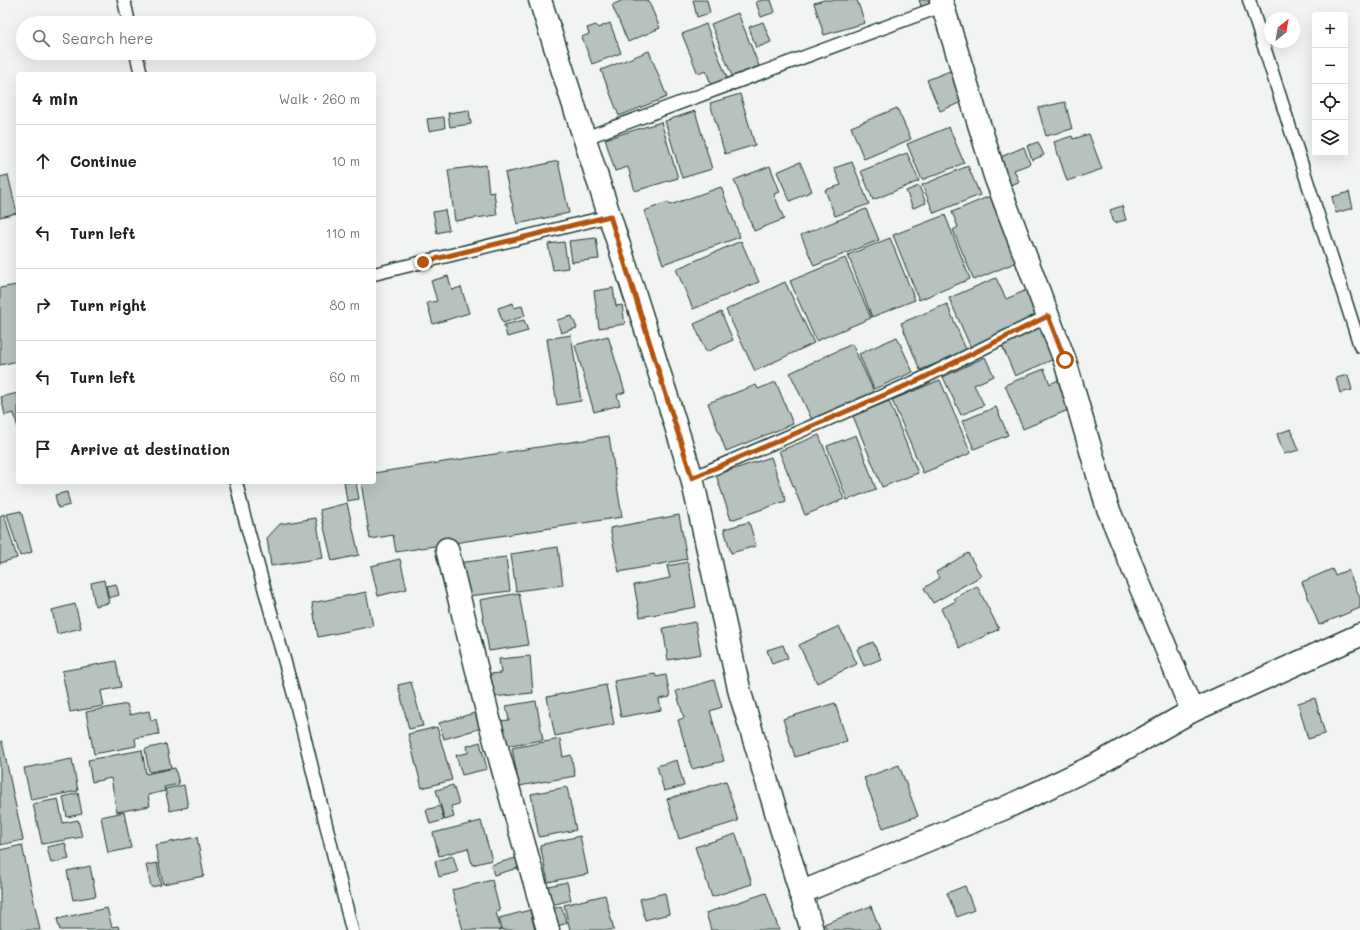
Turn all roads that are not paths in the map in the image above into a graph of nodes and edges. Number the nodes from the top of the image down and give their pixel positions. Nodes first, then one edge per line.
1 (124, 0) edge
2 (540, 0) edge
3 (1249, 0) edge
4 (941, 3) edge
5 (127, 16) edge
6 (138, 60) edge
7 (141, 72) edge
8 (585, 138) junction
9 (610, 216) junction
10 (376, 274) edge
11 (1048, 316) junction
12 (1360, 346) edge
13 (692, 478) junction
14 (236, 484) edge
15 (447, 549) dead end
16 (1360, 635) edge
17 (1192, 711) junction
18 (800, 893) junction
19 (352, 930) edge
20 (548, 930) edge
21 (812, 930) edge

1 - 5 lane
2 - 8 street
3 - 12 lane
4 - 8 lane
4 - 11 street
6 - 7 lane
8 - 9 street
9 - 10 lane
9 - 13 street
11 - 13 lane
11 - 17 street
13 - 18 street
14 - 19 lane
15 - 20 street
16 - 17 street
17 - 18 street
18 - 21 street

